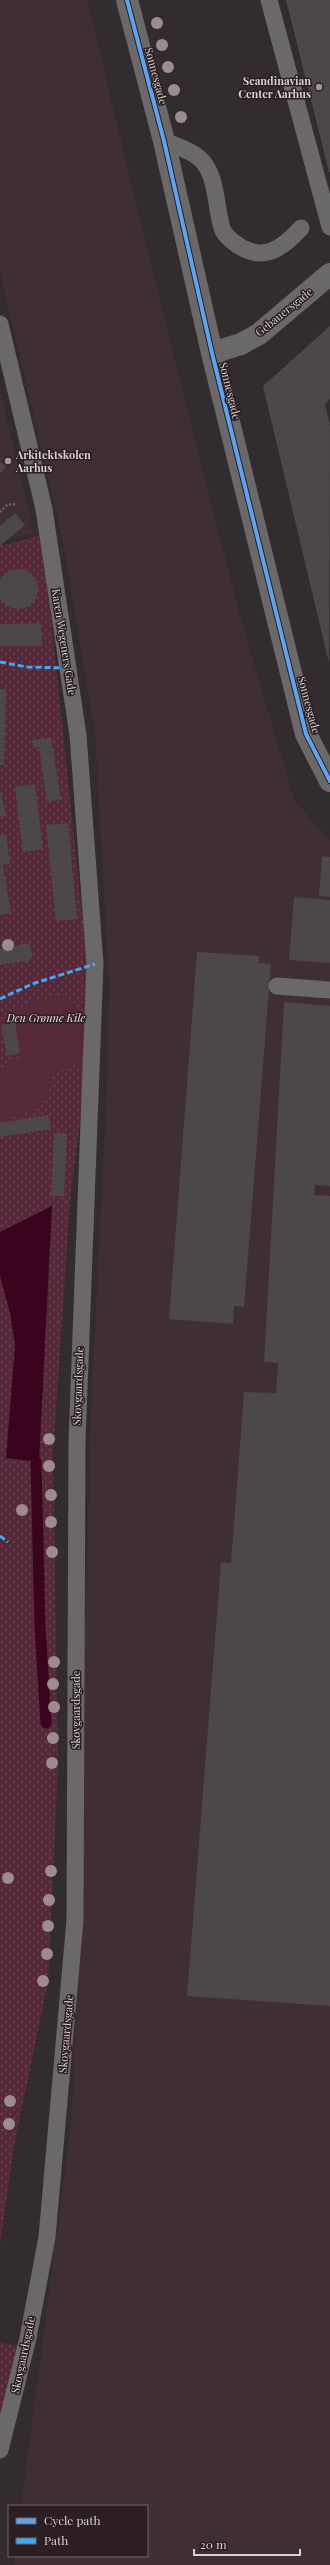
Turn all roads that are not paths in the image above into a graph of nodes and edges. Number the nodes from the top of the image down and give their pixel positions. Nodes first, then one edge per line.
1 (127, 0) edge
2 (269, 0) edge
3 (164, 141) junction
4 (330, 227) edge
5 (301, 228) dead end
6 (330, 274) edge
7 (0, 324) edge
8 (212, 353) junction
9 (330, 781) edge
10 (95, 964) joint
11 (277, 986) dead end
12 (330, 990) edge
13 (0, 2450) edge

1 - 3 street, Sonnesgade
2 - 4 lane
3 - 5 lane
3 - 8 street, Sonnesgade
6 - 8 street, Gebauersgade
7 - 10 lane, Karen Wegeners Gade
8 - 9 street, Sonnesgade
10 - 13 lane, Skovgaardsgade
11 - 12 lane

